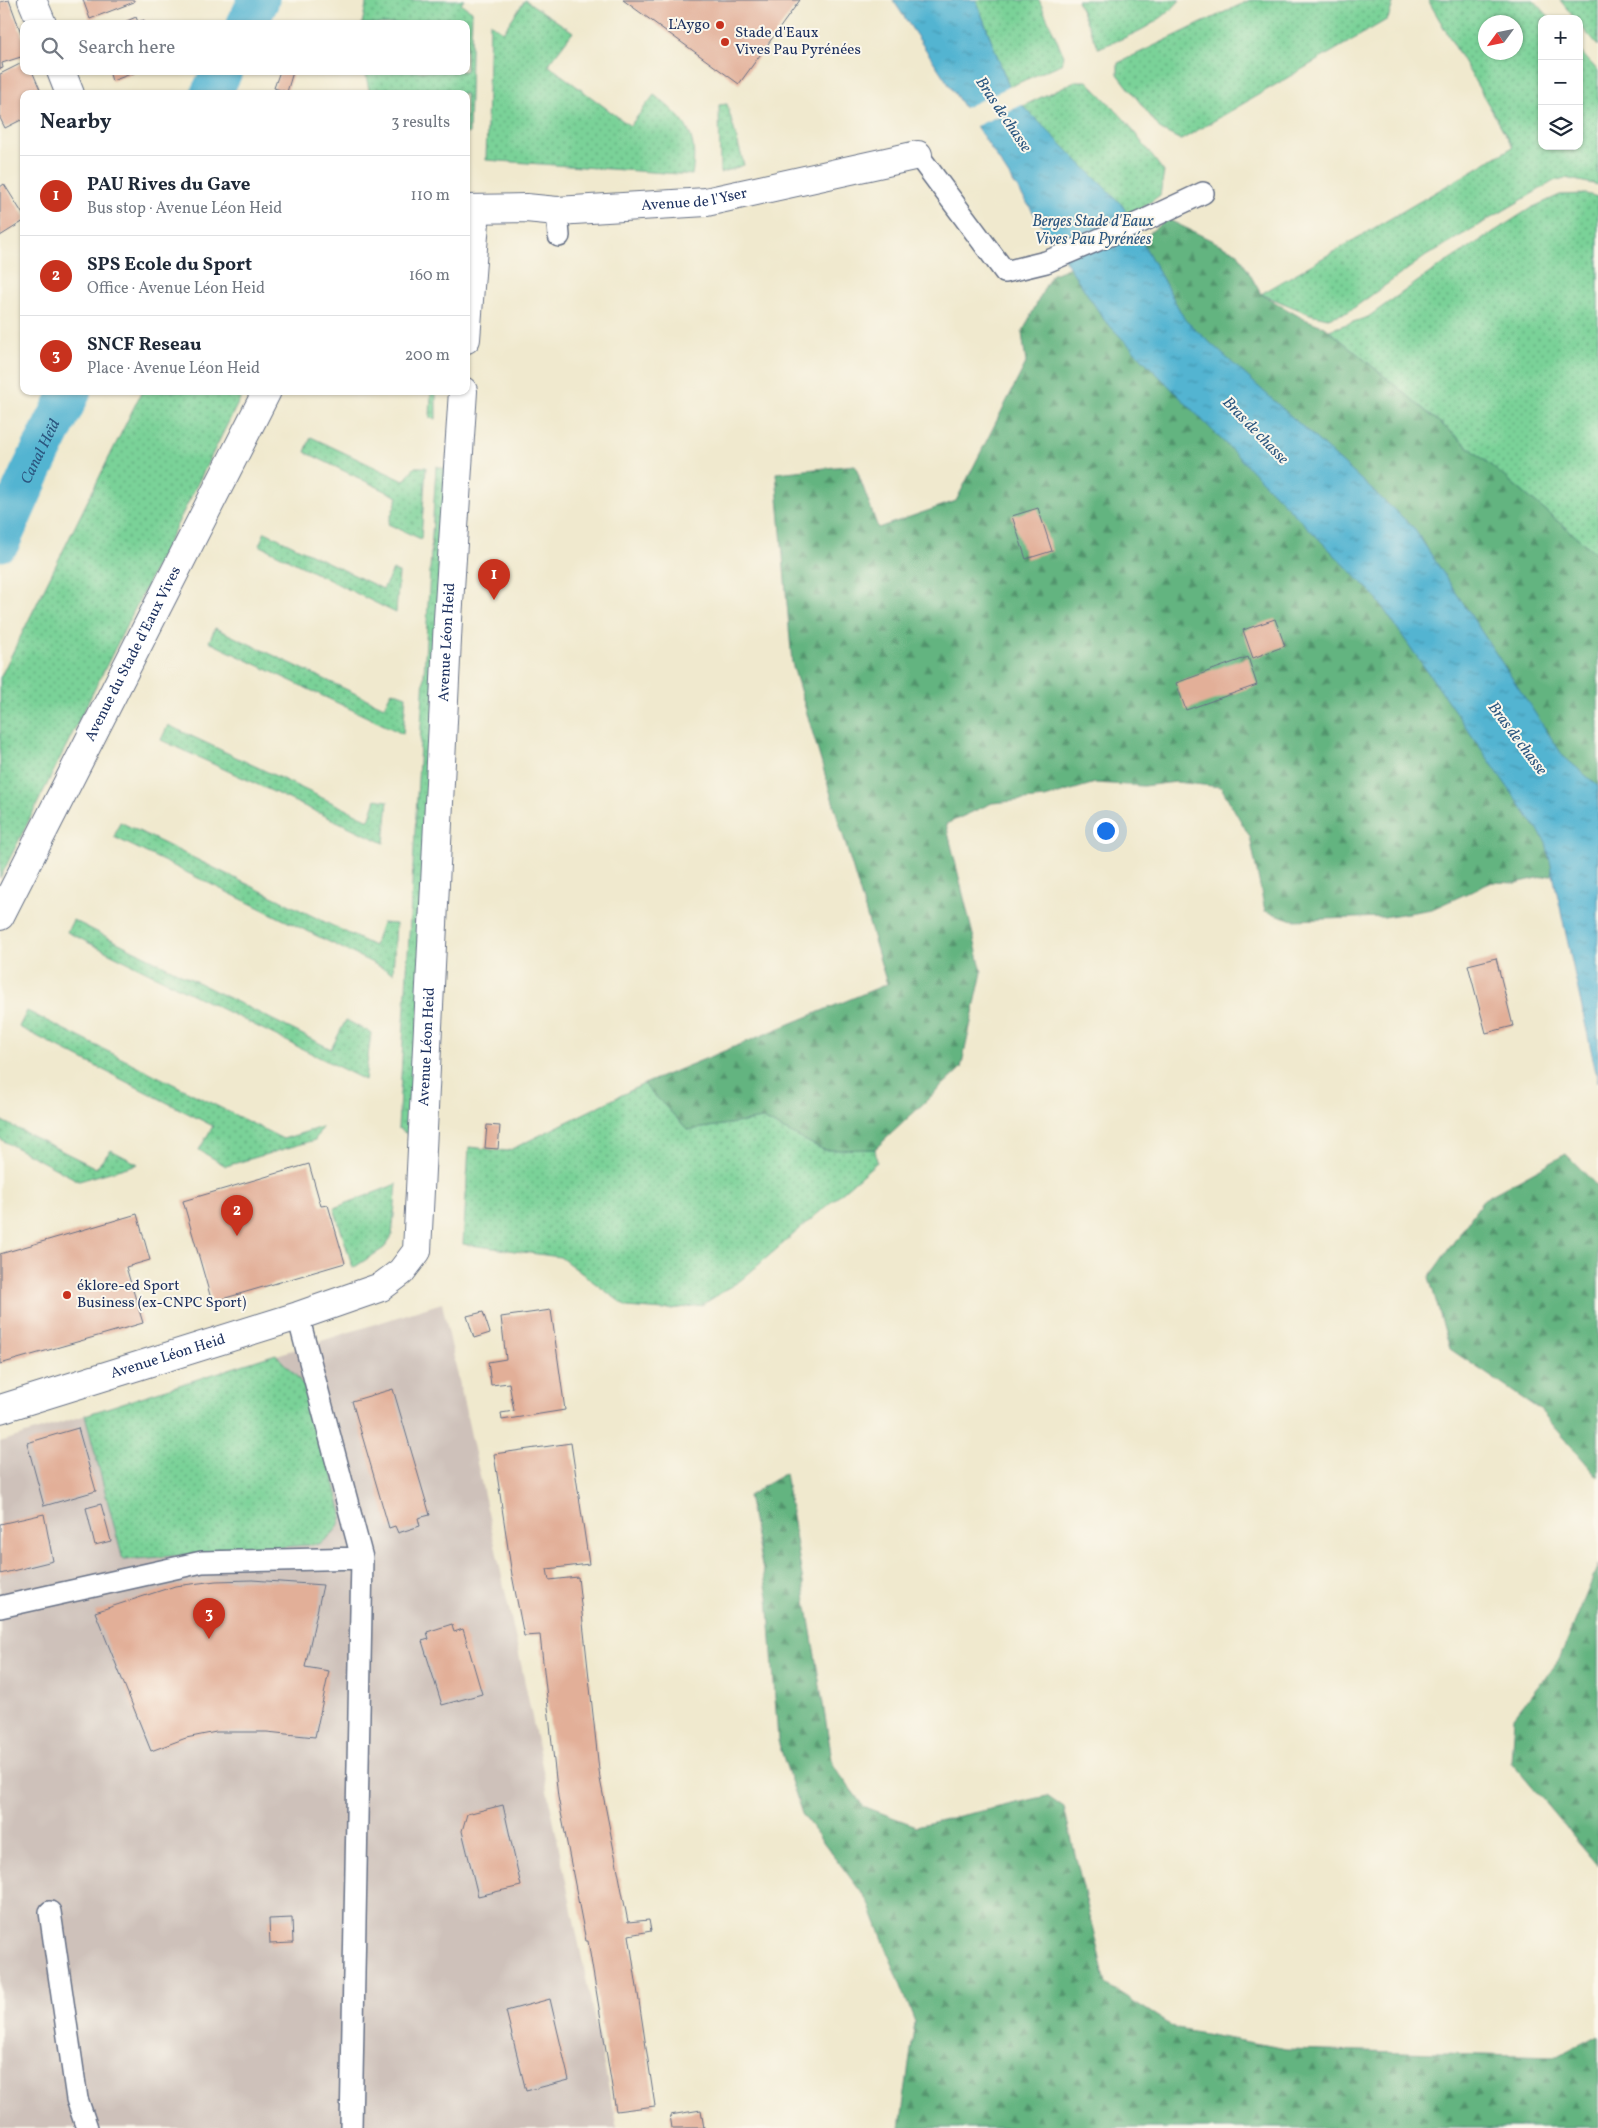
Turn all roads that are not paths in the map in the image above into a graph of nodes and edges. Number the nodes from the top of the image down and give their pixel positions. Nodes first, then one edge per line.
1 (32, 0) edge
2 (40, 20) edge
3 (63, 75) edge
4 (68, 90) edge
5 (918, 155) joint
6 (1203, 193) dead end
7 (471, 209) edge
8 (470, 235) edge
9 (265, 395) edge
10 (463, 395) edge
11 (0, 916) edge
12 (298, 1316) junction
13 (0, 1409) edge
14 (362, 1558) junction
15 (0, 1607) edge
16 (50, 1912) dead end
17 (87, 2128) edge
18 (351, 2128) edge

1 - 2 street
3 - 4 street
5 - 6 lane
5 - 7 street, Avenue de l'Yser
7 - 8 street
9 - 11 street, Avenue du Stade d'Eaux Vives
10 - 12 street, Avenue Léon Heid
12 - 13 street, Avenue Léon Heid
12 - 14 lane
14 - 15 lane
14 - 18 lane
16 - 17 lane

